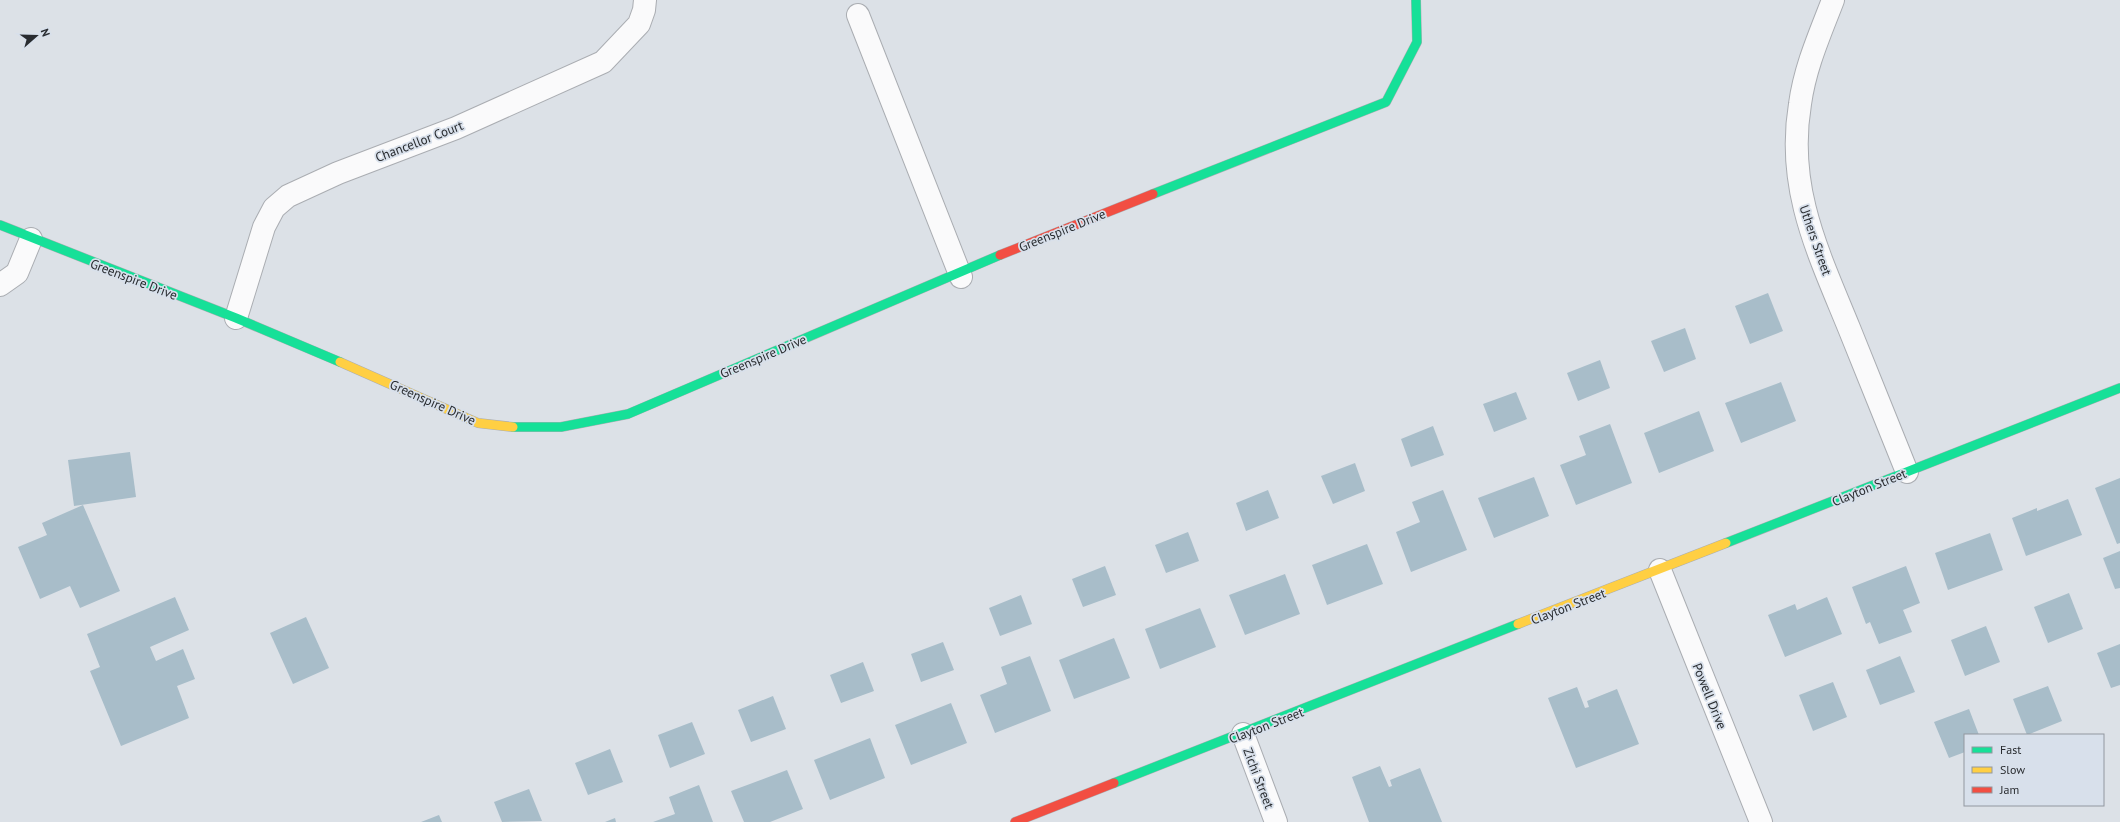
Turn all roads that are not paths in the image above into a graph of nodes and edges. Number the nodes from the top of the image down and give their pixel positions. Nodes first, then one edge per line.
1 (646, 0) edge
2 (1416, 0) edge
3 (1833, 0) edge
4 (858, 15) dead end
5 (0, 226) edge
6 (31, 239) junction
7 (960, 274) junction
8 (0, 285) edge
9 (236, 318) junction
10 (2120, 388) edge
11 (1907, 472) junction
12 (1660, 570) junction
13 (1243, 734) junction
14 (1015, 822) edge
15 (1276, 822) edge
16 (1761, 822) edge

1 - 9 street, Chancellor Court
2 - 7 street, Greenspire Drive
3 - 11 street, Uthers Street
4 - 7 street
5 - 6 street, Greenspire Drive
6 - 8 street
6 - 9 street, Greenspire Drive
7 - 9 street, Greenspire Drive
10 - 11 street, Clayton Street
11 - 12 street, Clayton Street
12 - 13 street, Clayton Street
12 - 16 street, Powell Drive
13 - 14 street, Clayton Street
13 - 15 street, Zichi Street

